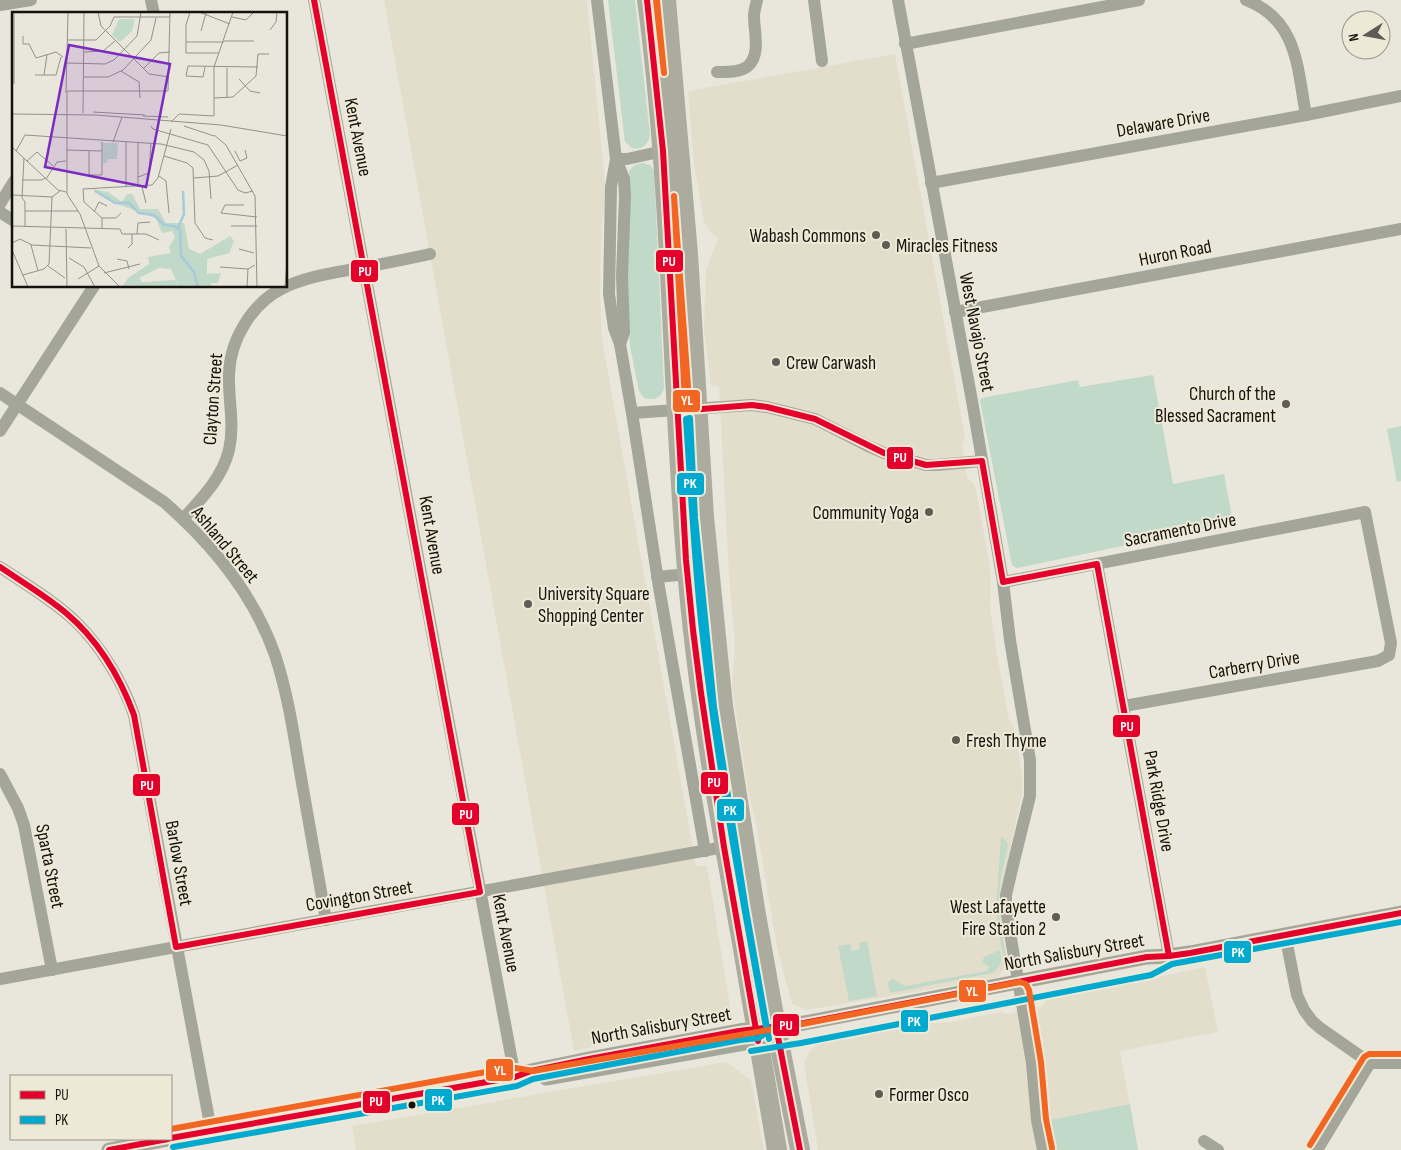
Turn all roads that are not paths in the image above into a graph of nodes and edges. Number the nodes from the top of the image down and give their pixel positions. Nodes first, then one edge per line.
1 (314, 0) edge
2 (597, 0) edge
3 (647, 0) edge
4 (666, 0) edge
5 (757, 0) edge
6 (814, 0) edge
7 (898, 0) edge
8 (1139, 0) edge
9 (1246, 0) edge
10 (25, 1) edge
11 (0, 5) edge
12 (905, 44) junction
13 (822, 61) dead end
14 (716, 72) dead end
15 (1401, 96) edge
16 (1306, 115) junction
17 (663, 151) junction
18 (616, 159) junction
19 (931, 183) junction
20 (12, 184) edge
21 (0, 204) edge
22 (0, 212) edge
23 (12, 220) edge
24 (1401, 229) edge
25 (430, 254) dead end
26 (365, 267) junction
27 (288, 286) edge
28 (93, 288) edge
29 (284, 288) edge
30 (955, 312) junction
31 (0, 393) edge
32 (17, 405) junction
33 (698, 408) junction
34 (677, 410) junction
35 (632, 413) junction
36 (0, 431) edge
37 (982, 461) junction
38 (183, 518) junction
39 (1097, 564) junction
40 (0, 567) edge
41 (688, 574) junction
42 (657, 577) junction
43 (1003, 582) junction
44 (1389, 655) joint
45 (1124, 706) junction
46 (0, 774) edge
47 (724, 847) junction
48 (705, 851) junction
49 (480, 892) junction
50 (1401, 913) edge
51 (326, 920) junction
52 (1285, 934) junction
53 (176, 947) junction
54 (1169, 956) junction
55 (52, 970) junction
56 (0, 979) edge
57 (1019, 987) junction
58 (767, 1034) junction
59 (1370, 1063) junction
60 (1401, 1063) edge
61 (515, 1077) junction
62 (211, 1130) junction
63 (172, 1140) edge
64 (1204, 1141) dead end
65 (164, 1142) edge
66 (109, 1150) edge
67 (777, 1150) edge
68 (800, 1150) edge
69 (1043, 1150) edge
70 (1218, 1150) edge
71 (1317, 1150) edge

1 - 26 street, Kent Avenue
2 - 18 street
3 - 17 highway
4 - 33 highway
5 - 14 street
6 - 13 street
7 - 12 street, West Navajo Street
8 - 12 street
9 - 16 street
10 - 11 street
12 - 19 street, West Navajo Street
15 - 16 street, Delaware Drive
16 - 19 street, Delaware Drive
17 - 18 street
17 - 34 highway
18 - 35 street
19 - 30 street, West Navajo Street
20 - 21 street
22 - 23 street
24 - 30 street, Huron Road
25 - 26 street, Clayton Street
26 - 27 street, Clayton Street
26 - 49 street, Kent Avenue
28 - 32 street
29 - 38 street, Clayton Street
30 - 37 street, West Navajo Street
31 - 32 street, Ashland Street
32 - 36 street
32 - 38 street, Ashland Street
33 - 34 street
33 - 37 street
33 - 58 highway
34 - 35 street
34 - 41 highway
35 - 42 street
37 - 43 street, West Navajo Street
38 - 51 street, Ashland Street
39 - 43 street, Sacramento Drive
39 - 44 street, Sacramento Drive
39 - 45 street, Park Ridge Drive
40 - 53 street, Barlow Street
41 - 42 street
41 - 47 highway
42 - 48 street
43 - 57 street, West Navajo Street
44 - 45 street, Carberry Drive
45 - 54 street, Park Ridge Drive
46 - 55 street, Sparta Street
47 - 48 street, Covington Street
47 - 58 highway
48 - 49 street, Covington Street
49 - 51 street, Covington Street
49 - 61 street, Kent Avenue
50 - 52 street, North Salisbury Street
51 - 53 street, Covington Street
52 - 54 street, North Salisbury Street
52 - 59 street
53 - 55 street, Covington Street
53 - 62 street, Barlow Street
54 - 57 street, North Salisbury Street
55 - 56 street, Covington Street
57 - 58 street, North Salisbury Street
57 - 69 street
58 - 61 street, North Salisbury Street
58 - 67 highway
58 - 68 highway
59 - 60 street
59 - 71 street
61 - 62 street, North Salisbury Street
62 - 63 street, North Salisbury Street
64 - 70 street
65 - 66 street, North Salisbury Street

